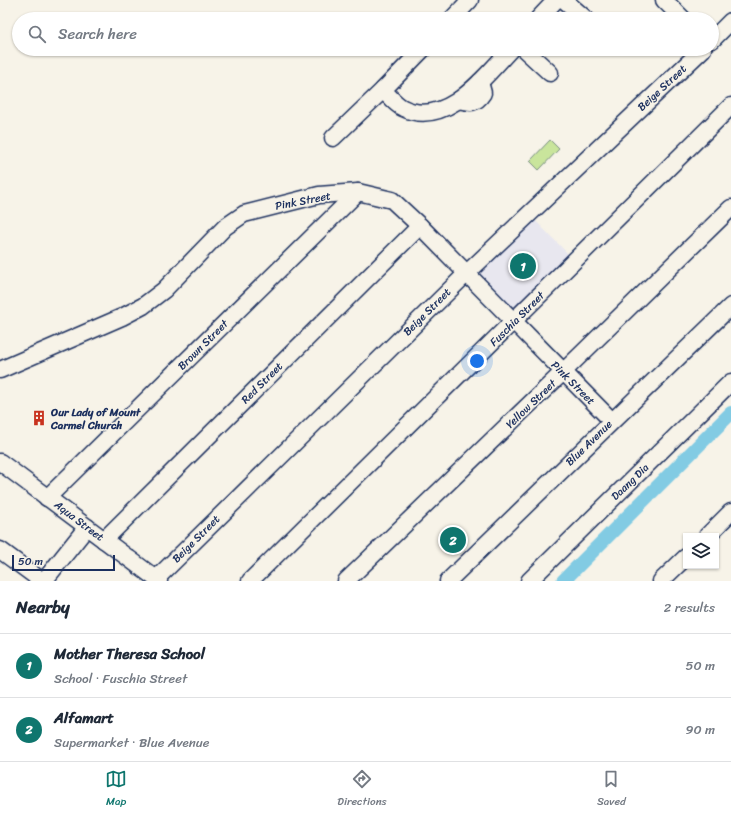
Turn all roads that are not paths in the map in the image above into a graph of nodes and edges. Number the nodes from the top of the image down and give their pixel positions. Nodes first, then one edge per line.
1 (470, 0) edge
2 (556, 0) edge
3 (564, 0) edge
4 (664, 0) edge
5 (459, 12) edge
6 (545, 12) edge
7 (578, 12) edge
8 (676, 12) edge
9 (731, 21) edge
10 (719, 33) edge
11 (416, 56) edge
12 (504, 56) edge
13 (532, 56) edge
14 (696, 56) edge
15 (550, 73) dead end
16 (383, 90) junction
17 (731, 106) edge
18 (333, 138) dead end
19 (358, 192) junction
20 (731, 208) edge
21 (420, 226) junction
22 (466, 274) junction
23 (731, 306) edge
24 (513, 322) junction
25 (0, 370) edge
26 (563, 372) junction
27 (731, 382) edge
28 (612, 421) junction
29 (0, 462) edge
30 (47, 498) junction
31 (731, 512) edge
32 (87, 527) junction
33 (710, 533) edge
34 (104, 540) junction
35 (0, 550) edge
36 (683, 560) edge
37 (157, 580) edge
38 (43, 581) edge
39 (250, 581) edge
40 (346, 581) edge
41 (448, 581) edge
42 (529, 581) edge
43 (661, 581) edge

1 - 5 street
2 - 6 street
3 - 7 street
4 - 8 street
9 - 10 street
11 - 16 street
12 - 16 street
13 - 15 street
14 - 22 street, Beige Street
16 - 18 street
17 - 24 street, Fuschia Street
19 - 21 street, Pink Street
19 - 25 street, Pink Street
19 - 30 street, Brown Street
20 - 26 street, Yellow Street
21 - 22 street, Pink Street
21 - 34 street, Red Street
22 - 24 street, Pink Street
22 - 37 street, Beige Street
23 - 28 street, Blue Avenue
24 - 26 street, Pink Street
24 - 39 street, Fuschia Street
26 - 28 street, Pink Street
26 - 40 street, Yellow Street
27 - 42 street, Daang Dia
28 - 41 street, Blue Avenue
29 - 30 street, Aqua Street
30 - 32 street, Aqua Street
31 - 33 street
32 - 34 street, Aqua Street
32 - 38 street
34 - 37 street, Aqua Street
35 - 38 street
36 - 43 street

